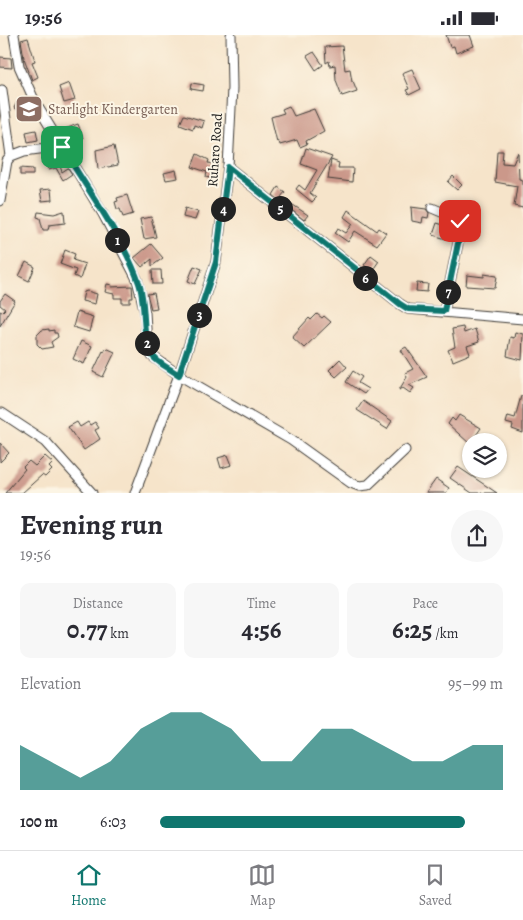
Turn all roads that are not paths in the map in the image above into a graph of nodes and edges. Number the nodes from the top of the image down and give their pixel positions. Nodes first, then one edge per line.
1 (14, 35) edge
2 (231, 35) edge
3 (2, 91) dead end
4 (62, 147) junction
5 (11, 156) junction
6 (228, 167) junction
7 (0, 201) edge
8 (432, 209) dead end
9 (444, 311) junction
10 (523, 319) edge
11 (179, 375) junction
12 (2, 413) dead end
13 (405, 450) dead end
14 (92, 493) edge
15 (135, 493) edge

1 - 4 street
2 - 6 street, Ruharo Road
3 - 5 street
4 - 5 street
4 - 11 street
5 - 7 street
6 - 9 street
6 - 11 street, Ruharo Road
8 - 9 street
9 - 10 street
11 - 13 street
11 - 15 street, Ruharo Road
12 - 14 street

